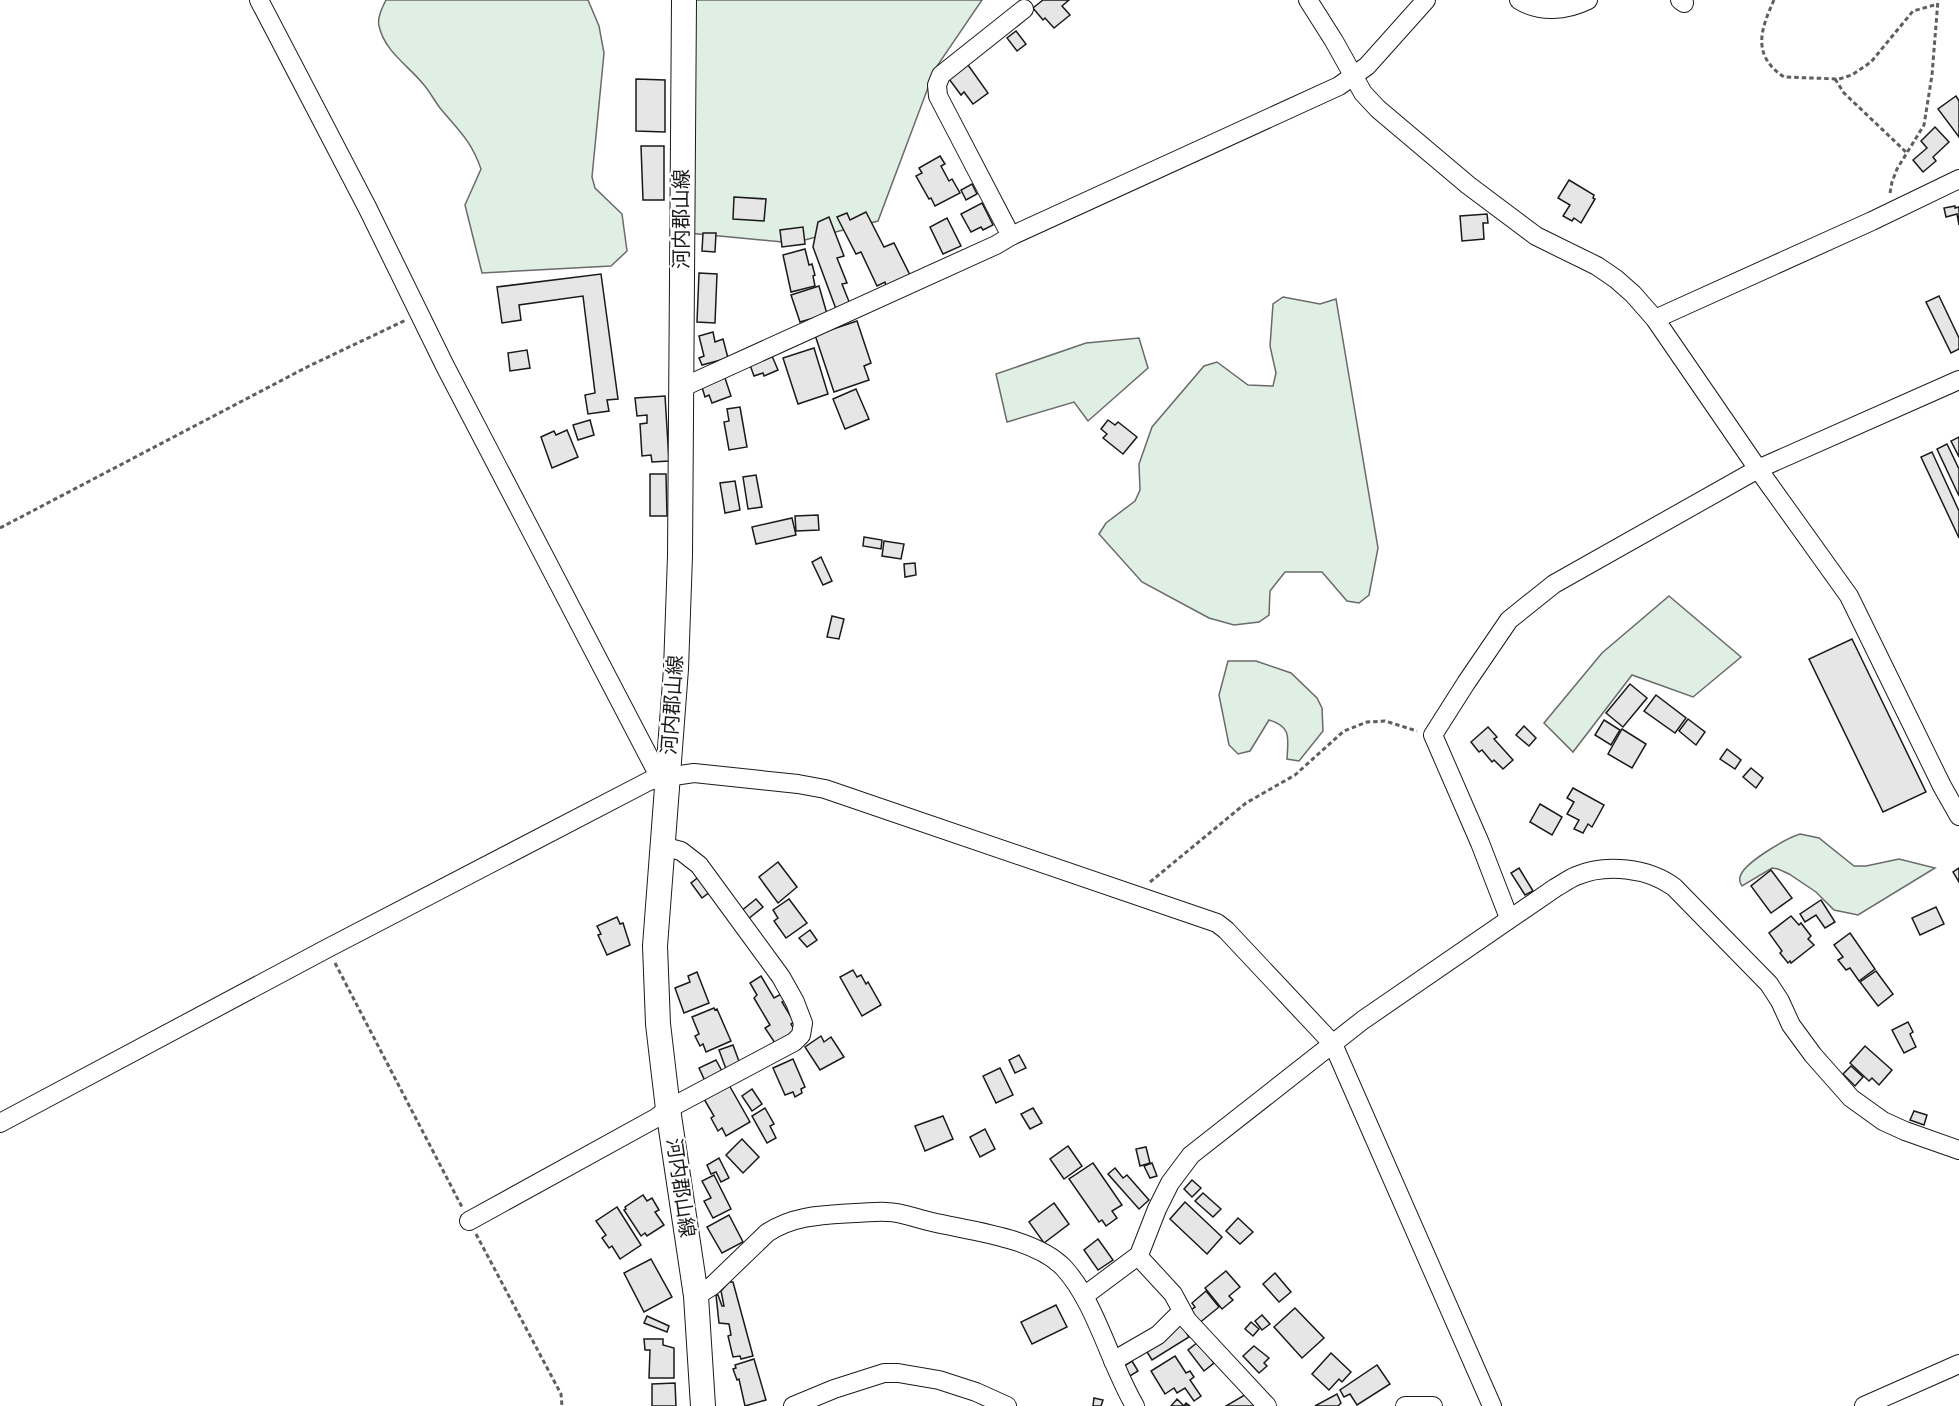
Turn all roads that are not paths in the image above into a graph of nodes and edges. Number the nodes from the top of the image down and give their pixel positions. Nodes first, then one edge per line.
1 (259, 0) edge
2 (684, 0) edge
3 (1308, 0) edge
4 (1426, 0) edge
5 (1519, 0) edge
6 (1588, 0) edge
7 (1024, 9) dead end
8 (1354, 77) junction
9 (1959, 179) edge
10 (1011, 236) junction
11 (1654, 319) junction
12 (1959, 380) edge
13 (681, 388) junction
14 (1758, 469) junction
15 (664, 777) junction
16 (1959, 816) edge
17 (663, 846) junction
18 (1509, 918) junction
19 (1333, 1044) junction
20 (668, 1109) junction
21 (0, 1123) edge
22 (1958, 1154) edge
23 (469, 1221) road end
24 (1138, 1256) junction
25 (696, 1296) junction
26 (1084, 1296) junction
27 (1182, 1311) junction
28 (1113, 1361) junction
29 (1959, 1364) edge
30 (703, 1406) edge
31 (793, 1406) edge
32 (1007, 1406) edge
33 (1136, 1406) edge
34 (1267, 1406) edge
35 (1405, 1406) edge
36 (1433, 1406) edge
37 (1492, 1406) edge
38 (1864, 1406) edge

1 - 15 street
2 - 13 main road, 河内郡山線
3 - 8 street
4 - 8 street
5 - 6 street
7 - 10 street
8 - 10 street
8 - 11 street
9 - 11 street
10 - 13 street
11 - 14 street
12 - 14 street
13 - 15 main road, 河内郡山線
14 - 16 street
14 - 18 street
15 - 17 main road, 河内郡山線
15 - 19 street
15 - 21 street
17 - 20 main road, 河内郡山線
17 - 20 street
18 - 19 street
18 - 22 street
19 - 24 street
19 - 37 street
20 - 23 street
20 - 25 main road, 河内郡山線
24 - 26 street
24 - 27 street
25 - 26 street
25 - 30 main road, 河内郡山線
26 - 28 street
27 - 28 street
27 - 34 street
28 - 33 street
29 - 38 street
31 - 32 street
35 - 36 street

